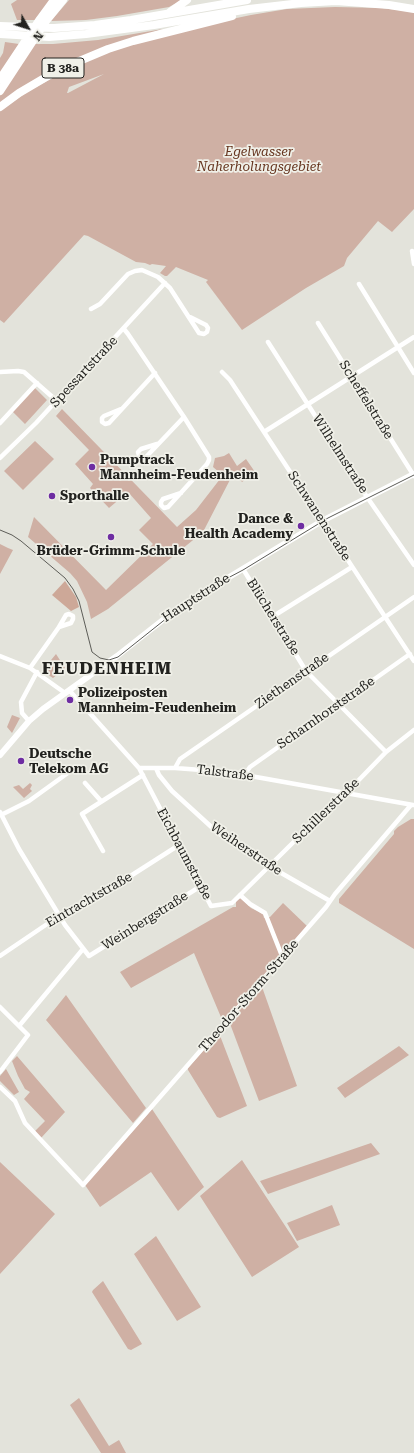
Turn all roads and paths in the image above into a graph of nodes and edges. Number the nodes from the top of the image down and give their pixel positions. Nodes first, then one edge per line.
1 (54, 0) edge
2 (63, 0) edge
3 (187, 0) edge
4 (247, 0) edge
5 (249, 9) junction
6 (414, 9) edge
7 (165, 14) junction
8 (0, 26) edge
9 (0, 34) edge
10 (0, 79) edge
11 (0, 91) edge
12 (0, 107) edge
13 (412, 251) dead end
14 (414, 264) edge
15 (165, 283) junction
16 (359, 284) dead end
17 (91, 308) dead end
18 (190, 317) dead end
19 (318, 323) dead end
20 (124, 329) junction
21 (414, 337) edge
22 (268, 342) dead end
23 (398, 347) junction
24 (0, 372) edge
25 (222, 372) dead end
26 (155, 373) junction
27 (414, 373) edge
28 (351, 376) junction
29 (37, 384) junction
30 (57, 401) junction
31 (308, 404) junction
32 (121, 409) dead end
33 (184, 416) junction
34 (0, 423) edge
35 (264, 432) junction
36 (157, 444) dead end
37 (0, 458) edge
38 (414, 475) edge
39 (181, 493) dead end
40 (368, 497) junction
41 (322, 520) junction
42 (414, 566) edge
43 (352, 567) junction
44 (242, 569) junction
45 (414, 597) edge
46 (272, 617) junction
47 (385, 617) junction
48 (59, 626) dead end
49 (410, 654) junction
50 (0, 656) edge
51 (414, 661) edge
52 (30, 668) junction
53 (306, 671) junction
54 (37, 672) junction
55 (67, 691) junction
56 (339, 704) junction
57 (29, 721) junction
58 (414, 730) edge
59 (386, 752) junction
60 (0, 755) edge
61 (139, 768) junction
62 (156, 768) junction
63 (175, 768) junction
64 (72, 770) dead end
65 (245, 774) junction
66 (143, 775) junction
67 (85, 783) dead end
68 (344, 793) junction
69 (102, 800) junction
70 (412, 805) edge
71 (1, 814) edge
72 (180, 845) junction
73 (103, 851) dead end
74 (269, 866) junction
75 (201, 886) junction
76 (240, 895) junction
77 (330, 901) junction
78 (61, 917) junction
79 (83, 949) junction
80 (0, 956) edge
81 (282, 956) junction
82 (0, 1007) edge
83 (19, 1026) junction
84 (0, 1072) edge
85 (0, 1087) edge

1 - 10 highway
2 - 11 highway, B 38a
3 - 7 highway
4 - 7 highway
5 - 6 highway, B 38a
5 - 9 highway, B 38a
5 - 12 highway, B 38a
7 - 8 highway
13 - 14 street
15 - 17 street
15 - 18 street
15 - 20 street, Spessartstraße
16 - 23 street
19 - 28 street, Scheffelstraße
20 - 26 street
20 - 30 street, Spessartstraße
21 - 23 street
22 - 31 street, Wilhelmstraße
23 - 27 street
23 - 28 street
24 - 29 street
25 - 35 street, Schwanenstraße
26 - 32 street
26 - 33 street
28 - 31 street
28 - 38 street, Scheffelstraße
29 - 30 street
29 - 34 street
30 - 37 street, Spessartstraße
31 - 35 street
31 - 40 street, Wilhelmstraße
33 - 36 street
33 - 39 street
35 - 41 street, Schwanenstraße
38 - 40 street, Hauptstraße
40 - 41 street, Hauptstraße
40 - 42 street, Wilhelmstraße
41 - 43 street, Schwanenstraße
41 - 44 street, Hauptstraße
43 - 46 street
43 - 47 street, Schwanenstraße
44 - 46 street, Blücherstraße
44 - 55 street, Hauptstraße
45 - 47 street, Ziethenstraße
46 - 53 street, Blücherstraße
47 - 49 street, Schwanenstraße
47 - 53 street, Ziethenstraße
48 - 52 street
49 - 51 street, Schwanenstraße
49 - 56 street, Scharnhorststraße
50 - 52 street
52 - 54 street
53 - 56 street, Blücherstraße
53 - 63 street, Ziethenstraße
54 - 55 street
54 - 57 street
55 - 57 street, Hauptstraße
55 - 61 street
56 - 59 street, Blücherstraße
56 - 65 street, Scharnhorststraße
57 - 60 street, Hauptstraße
58 - 59 street, Schillerstraße
59 - 68 street, Schillerstraße
61 - 62 street, Talstraße
61 - 66 street, Eichbaumstraße
62 - 63 street, Talstraße
62 - 74 street, Weiherstraße
63 - 65 street, Talstraße
64 - 71 street
65 - 68 street, Talstraße
66 - 69 street
66 - 72 street, Eichbaumstraße
67 - 69 street
68 - 70 street, Talstraße
68 - 74 street, Schillerstraße
69 - 73 street
70 - 77 street, Theodor-Storm-Straße
71 - 78 street
72 - 75 street, Eichbaumstraße
72 - 78 street, Eintrachtstraße
74 - 76 street, Schillerstraße
74 - 77 street, Weiherstraße
75 - 76 street, Eichbaumstraße
75 - 79 street, Weinbergstraße
76 - 81 street
77 - 81 street, Theodor-Storm-Straße
78 - 79 street
78 - 80 street, Eintrachtstraße
79 - 83 street, Weinbergstraße
81 - 85 street, Theodor-Storm-Straße
82 - 83 street
83 - 84 street

